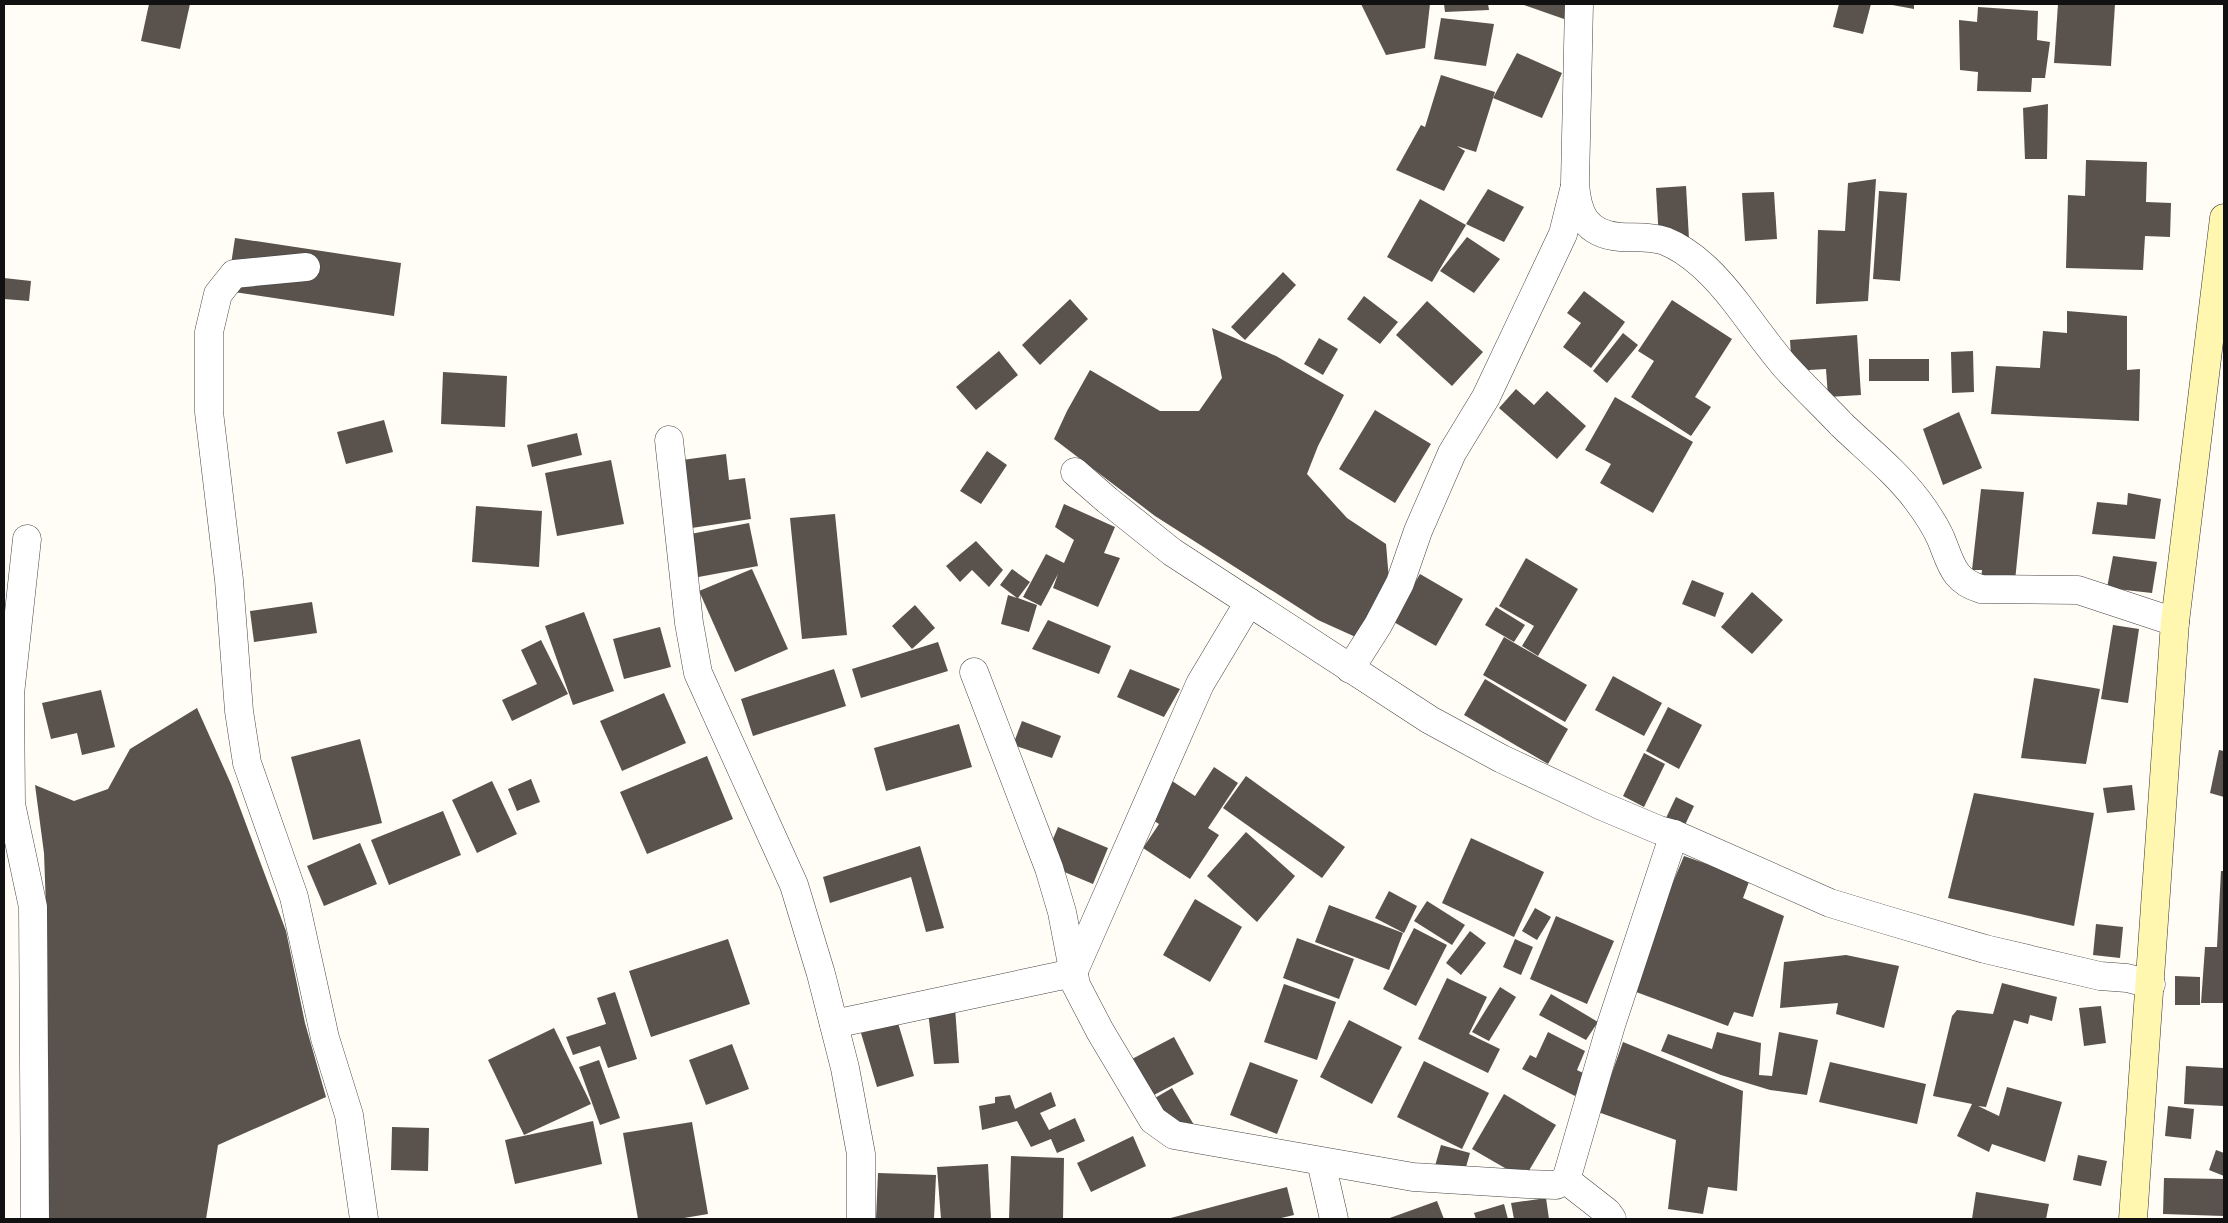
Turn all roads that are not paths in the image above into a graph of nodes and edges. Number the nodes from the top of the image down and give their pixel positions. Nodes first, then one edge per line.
1 (1579, 4) edge
2 (1576, 182) junction
3 (2224, 218) edge
4 (306, 267) dead end
5 (668, 440) dead end
6 (1075, 472) dead end
7 (27, 539) dead end
8 (1249, 602) junction
9 (2176, 622) junction
10 (1350, 668) junction
11 (974, 672) dead end
12 (1674, 834) junction
13 (1073, 973) junction
14 (2151, 984) junction
15 (834, 1024) junction
16 (1321, 1162) junction
17 (1566, 1180) junction
18 (35, 1219) edge
19 (364, 1219) edge
20 (861, 1219) edge
21 (1334, 1219) edge
22 (1612, 1219) edge
23 (2133, 1219) edge

1 - 2 street
2 - 9 street
2 - 10 street
3 - 9 street
4 - 19 street
5 - 15 street
6 - 8 street
7 - 18 street
8 - 10 street
8 - 13 street
9 - 14 street
10 - 12 street
11 - 13 street
12 - 14 street
12 - 17 street
13 - 15 street
13 - 16 street
14 - 23 street
15 - 20 street
16 - 17 street
16 - 21 street
17 - 22 street

